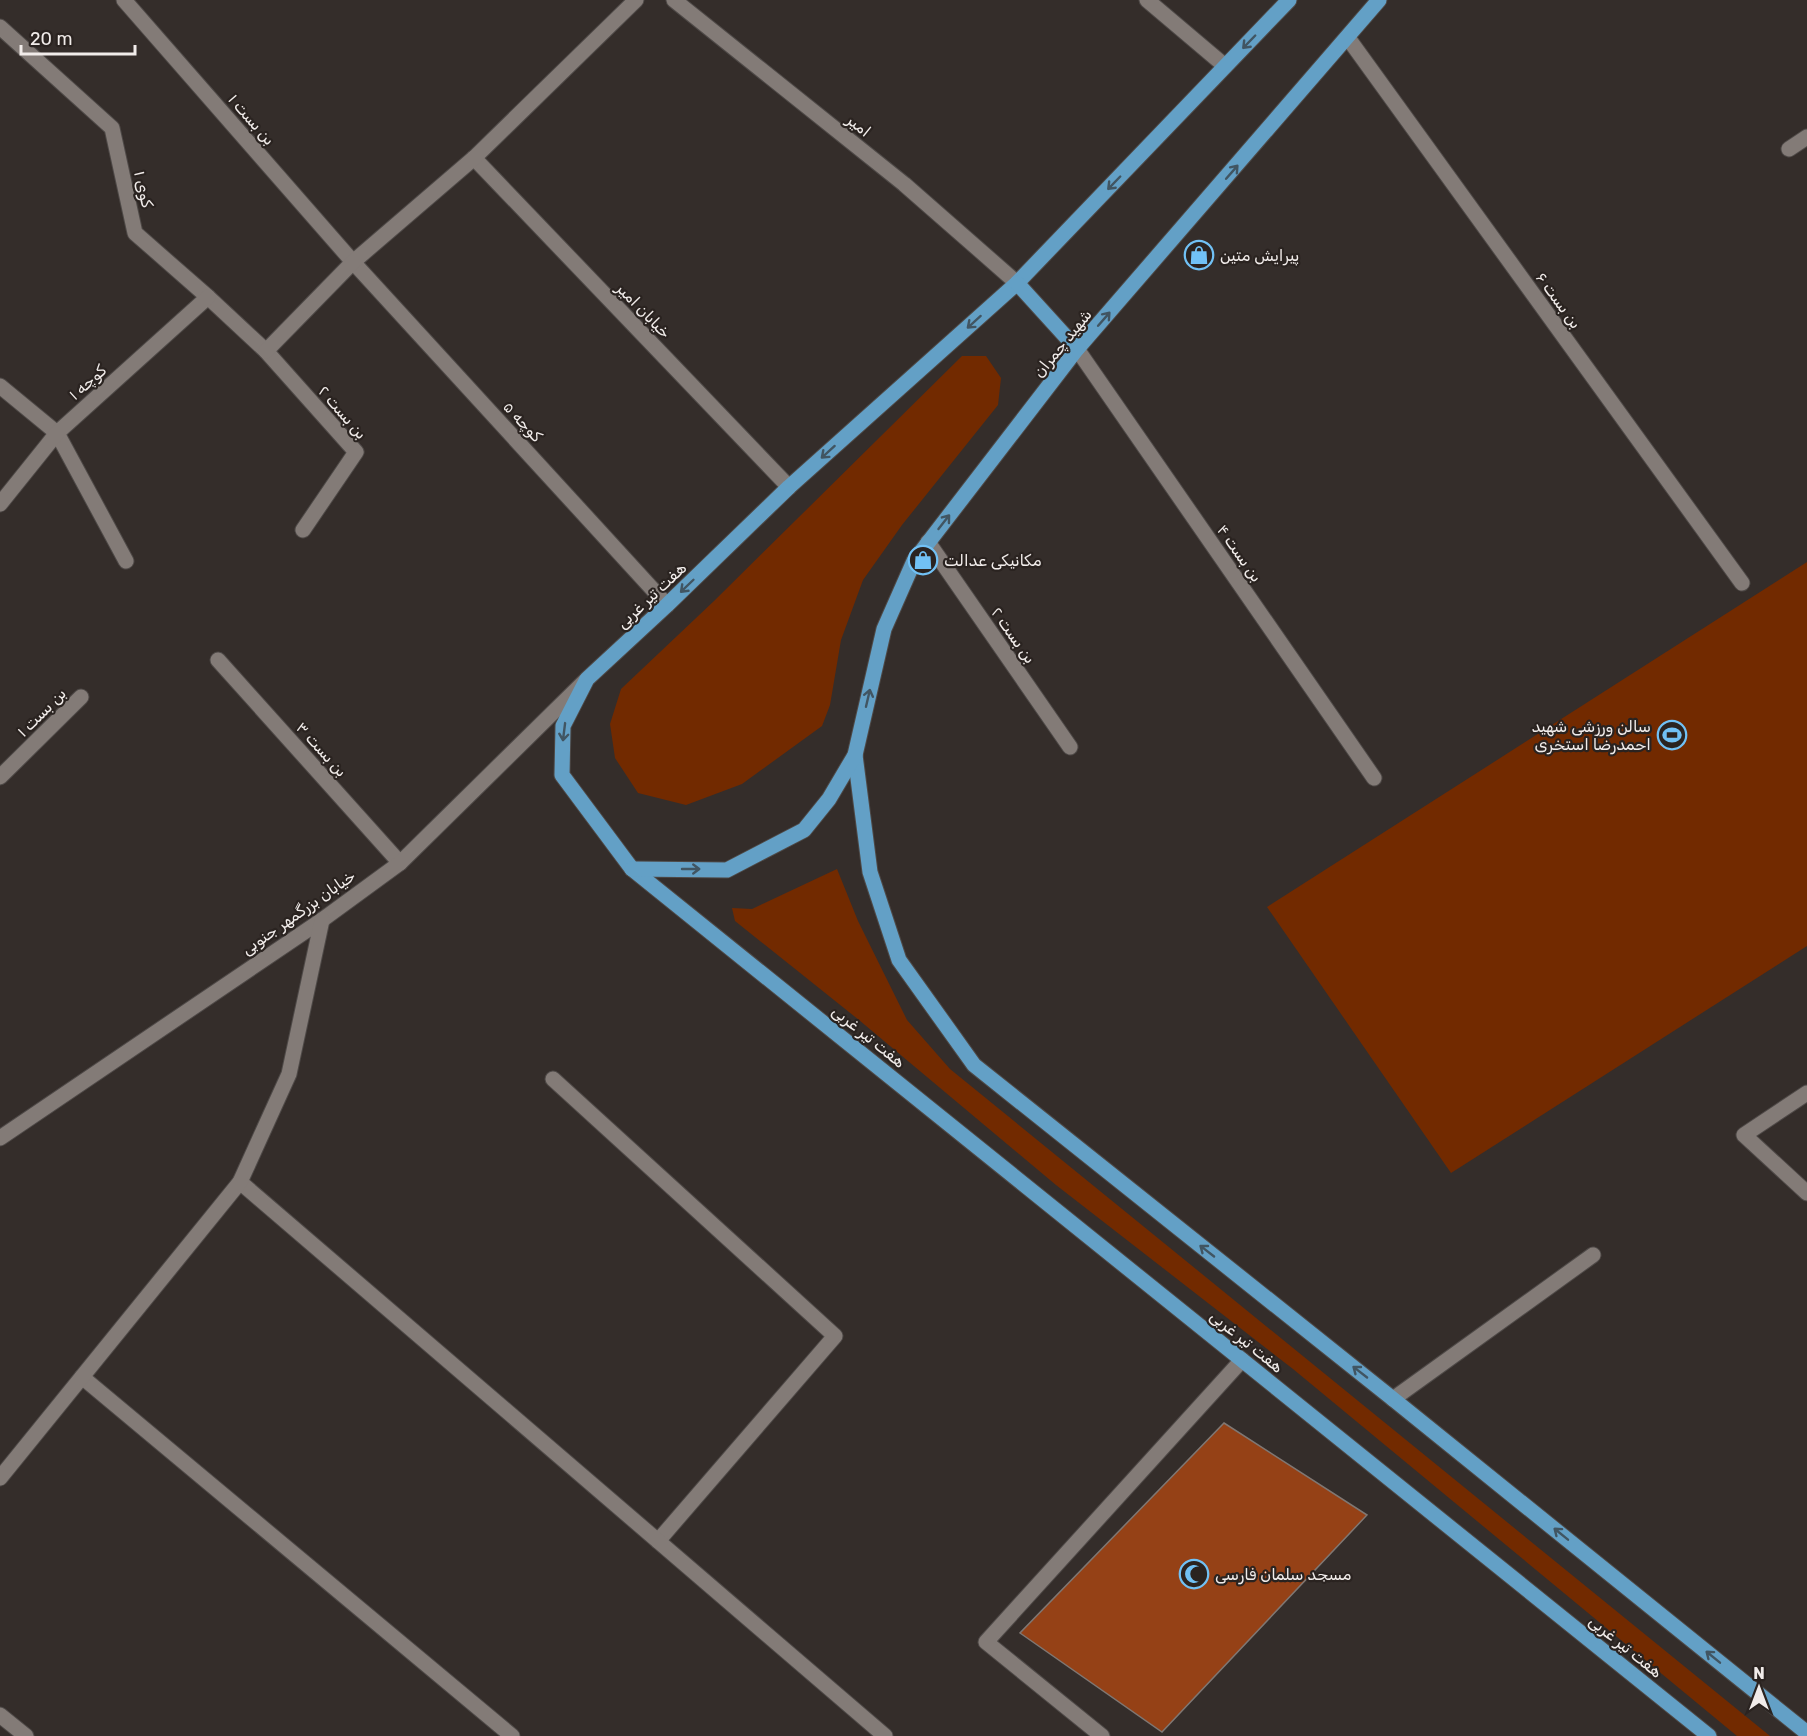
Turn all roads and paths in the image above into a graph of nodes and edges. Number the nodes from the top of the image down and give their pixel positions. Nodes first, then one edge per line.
1 (124, 0) edge
2 (636, 0) edge
3 (674, 0) edge
4 (1147, 0) edge
5 (1289, 0) edge
6 (1379, 0) edge
7 (0, 27) edge
8 (1348, 38) junction
9 (1225, 66) junction
10 (1807, 137) edge
11 (1789, 149) dead end
12 (474, 158) junction
13 (352, 262) junction
14 (1017, 283) junction
15 (208, 297) junction
16 (1077, 350) junction
17 (266, 351) junction
18 (0, 386) edge
19 (57, 433) junction
20 (789, 487) junction
21 (0, 504) edge
22 (303, 530) dead end
23 (928, 542) junction
24 (126, 561) dead end
25 (1742, 583) dead end
26 (667, 605) junction
27 (218, 660) dead end
28 (587, 679) junction
29 (81, 697) dead end
30 (1070, 747) dead end
31 (855, 755) junction
32 (0, 777) edge
33 (1374, 778) dead end
34 (400, 862) junction
35 (632, 869) junction
36 (321, 920) junction
37 (553, 1079) dead end
38 (1807, 1093) edge
39 (0, 1138) edge
40 (240, 1182) junction
41 (1807, 1193) edge
42 (1593, 1256) dead end
43 (1242, 1360) junction
44 (82, 1377) junction
45 (1393, 1398) junction
46 (0, 1478) edge
47 (658, 1541) junction
48 (0, 1715) edge
49 (1807, 1733) edge
50 (26, 1736) edge
51 (512, 1736) edge
52 (885, 1736) edge
53 (1102, 1736) edge
54 (1709, 1736) edge

1 - 13 street, بن بست ۱
2 - 12 street
3 - 14 street, امیر
4 - 9 street
5 -> 9 main road
6 - 8 main road, شهید چمران
7 - 15 street, کوی ۱
16 -> 8 main road, شهید چمران
8 - 25 street, بن بست ۶
9 -> 14 main road
10 - 11 street
12 - 13 street
12 - 20 street, خیابان امیر
13 - 17 street
13 - 26 street, کوچه ۵
14 - 16 main road
14 -> 20 main road, هفت تیر غربی
15 - 17 street, کوی ۱
15 - 19 street, کوچه ۱
23 -> 16 main road, شهید چمران
16 - 33 street, بن بست ۴
17 - 22 street, بن بست ۲
18 - 19 street
19 - 21 street, کوچه ۱
19 - 24 street
20 -> 26 main road, هفت تیر غربی
23 - 30 street, بن بست ۲
31 -> 23 main road, شهید چمران
26 - 28 main road, هفت تیر غربی
27 - 34 street, بن بست ۳
28 - 34 street, خیابان بزرگمهر جنوبی
28 -> 35 main road, هفت تیر غربی
29 - 32 street, بن بست ۱
35 -> 31 main road
45 -> 31 main road
34 - 36 street, خیابان بزرگمهر جنوبی
35 - 43 main road, هفت تیر غربی
36 - 39 street, خیابان بزرگمهر جنوبی
36 - 40 street
37 - 47 street
38 - 41 street
40 - 44 street
40 - 47 street
42 - 45 street
43 - 53 street
43 - 54 main road, هفت تیر غربی
44 - 46 street
44 - 51 street
49 -> 45 main road
47 - 52 street
48 - 50 street

